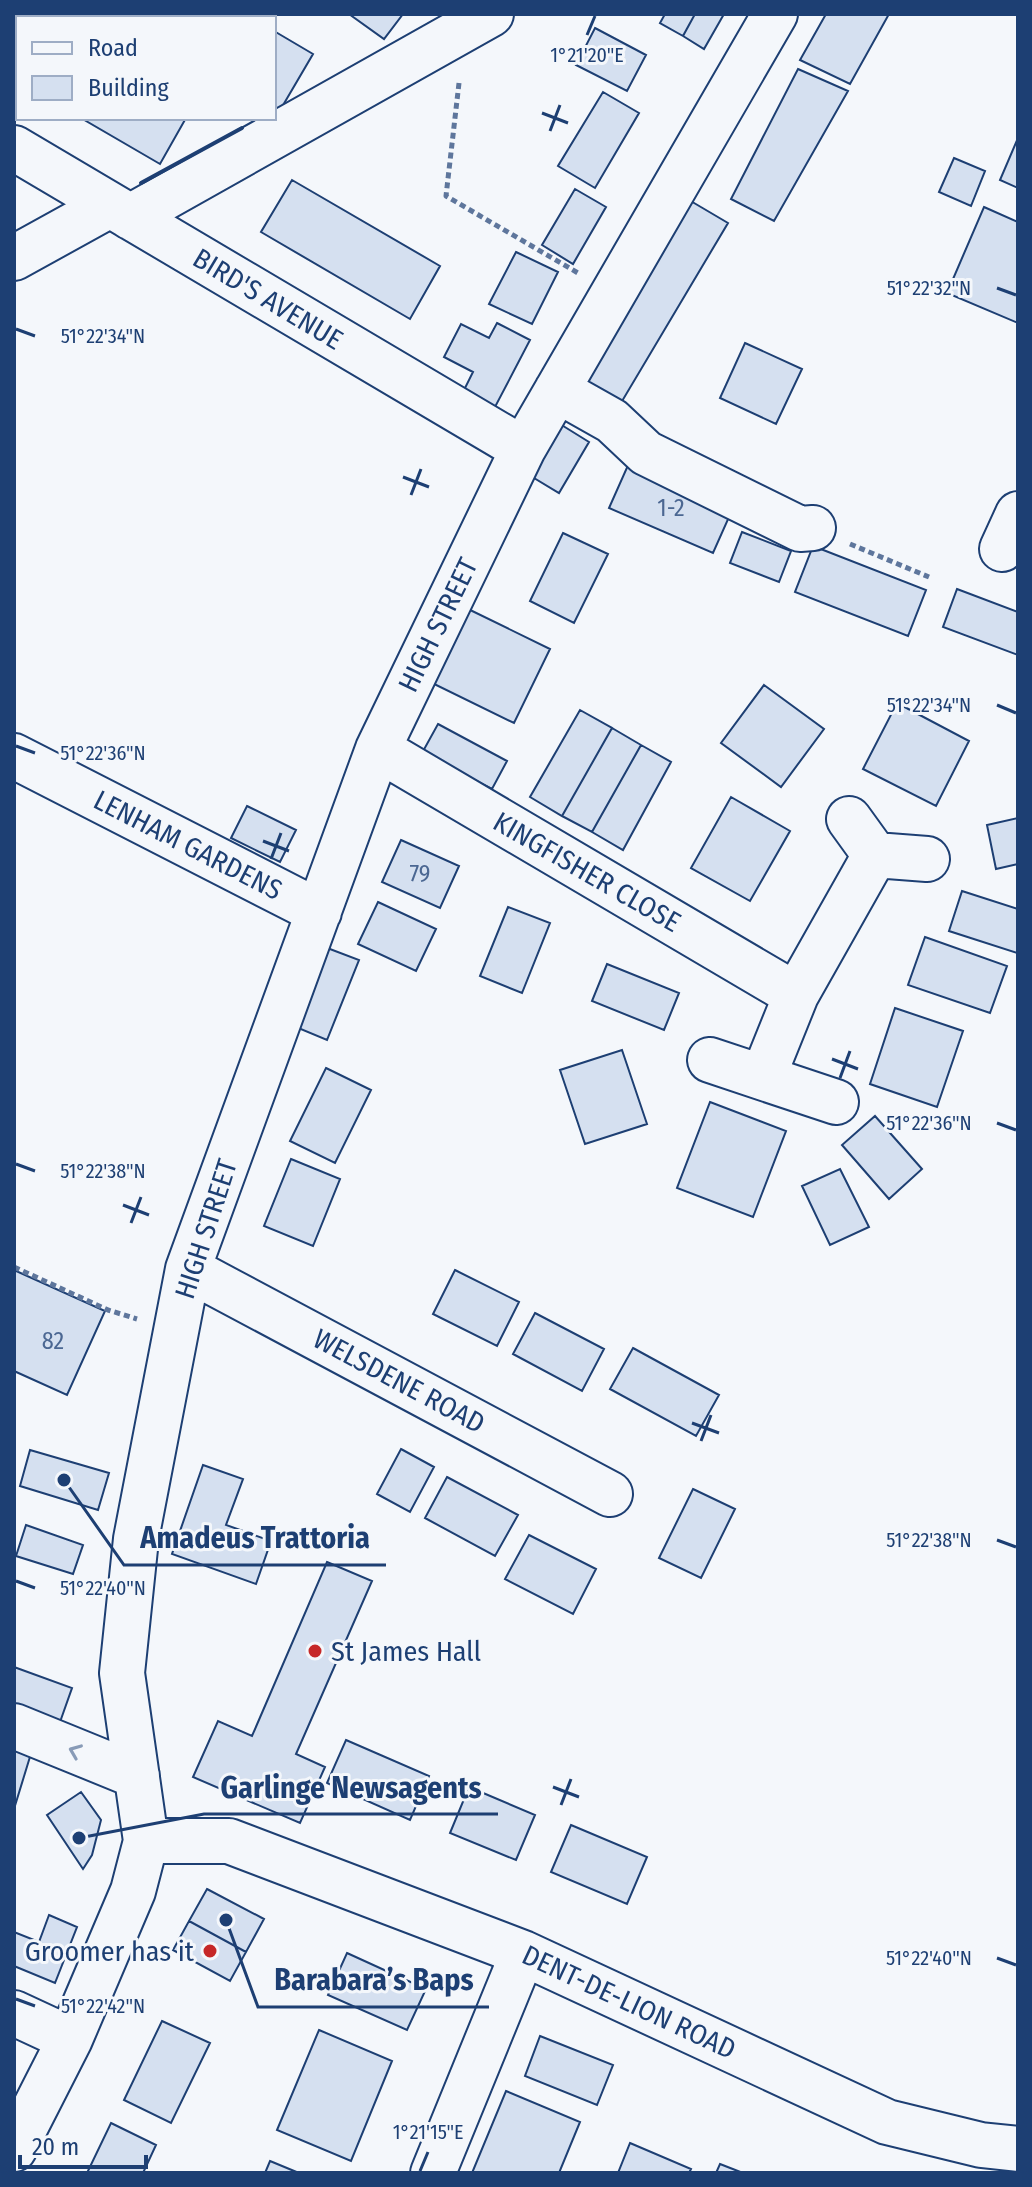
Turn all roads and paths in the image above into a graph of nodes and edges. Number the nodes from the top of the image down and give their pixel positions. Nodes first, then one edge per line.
1 (775, 14) edge
2 (478, 21) edge
3 (14, 148) edge
4 (120, 211) junction
5 (14, 258) edge
6 (613, 293) junction
7 (557, 390) junction
8 (523, 449) junction
9 (813, 528) joint
10 (929, 577) dead end
11 (378, 749) junction
12 (14, 756) edge
13 (849, 819) dead end
14 (875, 855) junction
15 (927, 859) dead end
16 (319, 912) junction
17 (796, 995) junction
18 (710, 1060) dead end
19 (763, 1077) junction
20 (836, 1102) dead end
21 (14, 1267) edge
22 (188, 1269) junction
23 (176, 1332) junction
24 (610, 1494) dead end
25 (14, 1726) edge
26 (137, 1776) junction
27 (146, 1841) junction
28 (523, 1953) junction
29 (14, 2013) edge
30 (70, 2039) junction
31 (14, 2149) edge
32 (1018, 2149) edge
33 (433, 2173) edge

1 - 6 street, HIGH STREET
2 - 4 street
2 - 6 path
3 - 4 street, BIRD'S AVENUE
4 - 5 street
4 - 8 street, BIRD'S AVENUE
6 - 7 street, HIGH STREET
7 - 8 street, HIGH STREET
7 - 9 street
8 - 11 street, HIGH STREET
9 - 10 path
11 - 16 street, HIGH STREET
11 - 17 street, KINGFISHER CLOSE
12 - 16 street, LENHAM GARDENS
13 - 14 street
14 - 15 street
14 - 17 street
16 - 22 street, HIGH STREET
17 - 19 street
18 - 19 street
19 - 20 street
21 - 23 path
22 - 23 street, HIGH STREET
22 - 24 street, WELSDENE ROAD
23 - 26 street, HIGH STREET
26 -> 25 street
26 - 27 street, HIGH STREET
27 - 28 street, DENT-DE-LION ROAD
27 - 30 street, HIGH STREET
28 - 32 street, DENT-DE-LION ROAD
28 - 33 street
29 - 30 street
30 - 31 street, HIGH STREET

